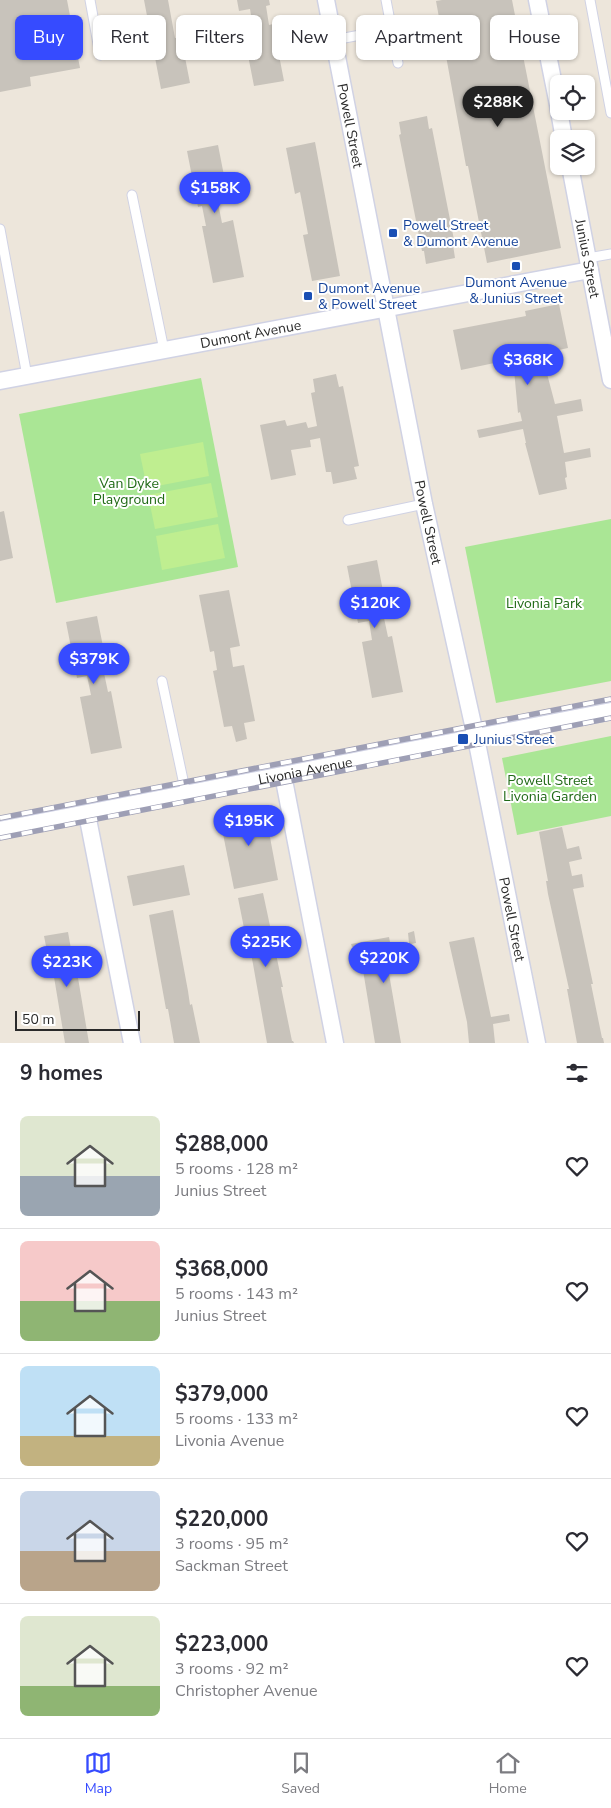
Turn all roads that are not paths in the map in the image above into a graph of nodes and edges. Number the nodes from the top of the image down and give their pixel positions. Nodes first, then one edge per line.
1 (90, 0) edge
2 (326, 0) edge
3 (386, 0) edge
4 (537, 0) edge
5 (590, 0) edge
6 (329, 15) edge
7 (389, 15) edge
8 (93, 16) edge
9 (338, 60) edge
10 (552, 75) edge
11 (609, 91) edge
12 (611, 114) edge
13 (572, 175) edge
14 (132, 195) dead end
15 (0, 228) edge
16 (611, 254) edge
17 (589, 264) junction
18 (385, 308) junction
19 (164, 350) junction
20 (27, 376) junction
21 (611, 380) edge
22 (0, 381) edge
23 (424, 504) junction
24 (348, 520) dead end
25 (162, 681) dead end
26 (611, 711) edge
27 (476, 738) junction
28 (283, 775) junction
29 (186, 794) junction
30 (87, 814) junction
31 (0, 830) edge
32 (132, 1043) edge
33 (335, 1043) edge
34 (537, 1043) edge

1 - 8 lane
2 - 6 street, Powell Street
3 - 7 lane
4 - 10 street
5 - 11 lane
9 - 18 street, Powell Street
11 - 12 lane
13 - 17 street, Junius Street
14 - 19 lane
15 - 20 lane
16 - 17 lane
17 - 18 street, Dumont Avenue
17 - 21 street, Junius Street
18 - 19 street, Dumont Avenue
18 - 23 street, Powell Street
19 - 20 street, Dumont Avenue
20 - 22 street, Dumont Avenue
23 - 24 lane
23 - 27 street, Powell Street
25 - 29 lane
26 - 27 street, Livonia Avenue
27 - 28 street, Livonia Avenue
27 - 34 street, Powell Street
28 - 29 street, Livonia Avenue
28 - 33 street
29 - 30 street, Livonia Avenue
30 - 31 street, Livonia Avenue
30 - 32 street

